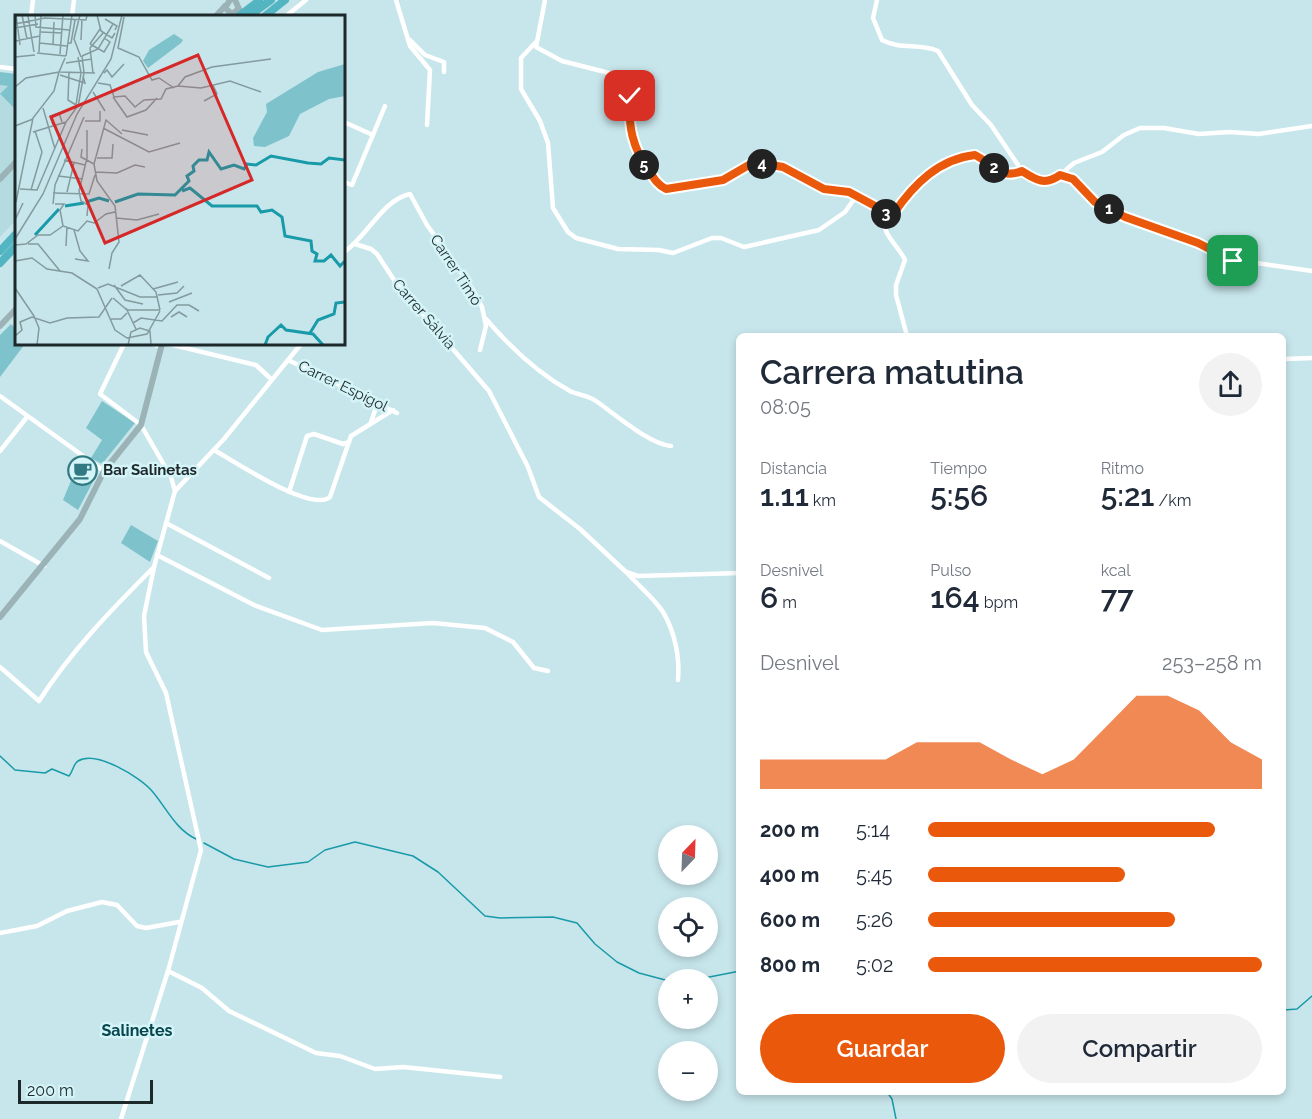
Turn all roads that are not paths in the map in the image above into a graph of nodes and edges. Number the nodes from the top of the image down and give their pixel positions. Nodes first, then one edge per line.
1 (33, 0) edge
2 (74, 0) edge
3 (230, 0) edge
4 (235, 0) edge
5 (271, 0) edge
6 (285, 0) edge
7 (306, 0) edge
8 (396, 0) edge
9 (545, 0) edge
10 (877, 0) edge
11 (258, 1) edge
12 (225, 6) junction
13 (239, 12) edge
14 (31, 15) edge
15 (72, 15) edge
16 (218, 15) edge
17 (222, 15) edge
18 (266, 15) edge
19 (287, 15) edge
20 (410, 40) junction
21 (535, 43) junction
22 (0, 67) edge
23 (15, 69) edge
24 (444, 72) dead end
25 (385, 106) dead end
26 (345, 122) edge
27 (427, 125) dead end
28 (1312, 126) edge
29 (373, 135) junction
30 (15, 163) edge
31 (1022, 171) junction
32 (1060, 175) junction
33 (0, 179) edge
34 (345, 182) edge
35 (857, 195) junction
36 (885, 214) junction
37 (15, 235) edge
38 (355, 244) junction
39 (15, 247) edge
40 (0, 251) edge
41 (345, 251) edge
42 (0, 263) edge
43 (1312, 272) edge
44 (15, 310) edge
45 (486, 318) junction
46 (0, 326) edge
47 (906, 333) edge
48 (124, 345) edge
49 (162, 345) edge
50 (173, 345) edge
51 (300, 345) edge
52 (480, 350) dead end
53 (1312, 358) edge
54 (1286, 359) edge
55 (288, 360) junction
56 (271, 379) junction
57 (0, 396) edge
58 (377, 405) junction
59 (385, 414) junction
60 (27, 417) junction
61 (371, 423) junction
62 (141, 425) junction
63 (349, 442) junction
64 (342, 444) junction
65 (671, 446) dead end
66 (214, 450) junction
67 (0, 451) edge
68 (345, 453) junction
69 (104, 471) junction
70 (175, 491) junction
71 (289, 492) junction
72 (166, 523) junction
73 (0, 541) edge
74 (157, 555) junction
75 (44, 566) junction
76 (154, 567) junction
77 (626, 572) junction
78 (736, 573) edge
79 (269, 578) dead end
80 (0, 617) edge
81 (0, 667) edge
82 (548, 671) dead end
83 (678, 680) dead end
84 (179, 922) junction
85 (0, 933) edge
86 (168, 970) junction
87 (500, 1077) dead end
88 (121, 1119) edge

1 - 14 street
2 - 15 street
3 - 12 street
4 - 13 street
5 - 13 highway
6 - 18 highway
7 - 19 street
8 - 20 street
9 - 21 street
10 - 31 street
11 - 13 highway
12 - 13 street
12 - 16 street
13 - 17 street
20 - 24 street
20 - 27 street
21 - 35 street
21 - 35 street
22 - 23 street
25 - 29 street
26 - 29 street
28 - 32 street
29 - 34 street
30 - 33 street
31 - 32 street
31 - 36 street
32 - 43 street
35 - 36 street
36 - 47 street
37 - 40 highway
38 - 41 street
38 - 45 street, Carrer Timó
38 - 77 street, Carrer Sàlvia
39 - 42 highway
44 - 46 street
45 - 52 street, Carrer Timó
45 - 65 street
48 - 62 street
49 - 62 street
50 - 56 street
51 - 55 street
53 - 54 street
55 - 56 street
55 - 58 street, Carrer Espígol
56 - 66 street
57 - 60 street
58 - 59 street
58 - 59 street, Carrer Espígol
58 - 61 street
59 - 61 street
60 - 67 street
60 - 69 street
61 - 63 street
62 - 69 street
62 - 70 street
63 - 64 street
63 - 68 street
64 - 68 street
64 - 71 street
66 - 70 street
66 - 71 street
68 - 71 street
69 - 75 street
70 - 72 street
72 - 74 street
72 - 79 street
73 - 75 street
74 - 76 street
74 - 82 street
75 - 80 street
76 - 81 street
76 - 84 street
77 - 78 street
77 - 83 street, Carrer Sàlvia
84 - 85 street
84 - 86 street
86 - 87 street
86 - 88 street

